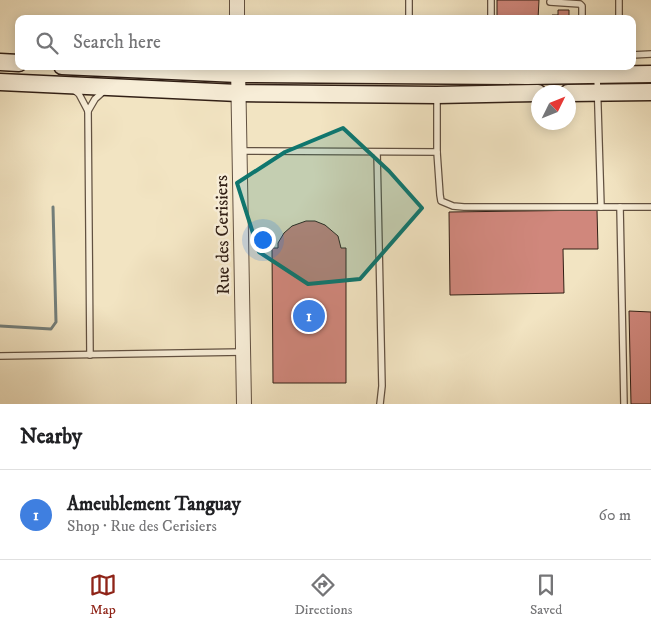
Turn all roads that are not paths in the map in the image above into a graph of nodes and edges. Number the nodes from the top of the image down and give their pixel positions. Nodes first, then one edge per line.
1 (237, 0) edge
2 (409, 0) edge
3 (491, 0) edge
4 (619, 0) edge
5 (550, 2) dead end
6 (237, 15) edge
7 (409, 15) edge
8 (491, 15) edge
9 (582, 15) edge
10 (619, 15) edge
11 (651, 54) edge
12 (636, 55) edge
13 (0, 62) edge
14 (15, 63) edge
15 (238, 70) edge
16 (619, 70) edge
17 (412, 71) edge
18 (587, 72) edge
19 (651, 74) edge
20 (0, 82) edge
21 (69, 85) junction
22 (108, 87) junction
23 (651, 92) edge
24 (238, 93) junction
25 (576, 93) edge
26 (597, 93) junction
27 (531, 94) edge
28 (437, 95) junction
29 (88, 111) junction
30 (239, 151) junction
31 (377, 152) junction
32 (437, 152) junction
33 (601, 207) junction
34 (620, 207) junction
35 (651, 207) edge
36 (243, 352) junction
37 (90, 355) junction
38 (0, 356) edge
39 (244, 404) edge
40 (380, 404) edge
41 (624, 404) edge

1 - 6 street
2 - 7 lane
3 - 8 lane
4 - 10 lane
5 - 9 lane
11 - 12 lane
13 - 14 main road
15 - 17 main road
15 - 24 street, Rue des Cerisiers
16 - 18 main road
16 - 19 main road
17 - 18 main road
18 - 26 lane
20 - 21 main road
21 - 22 main road
21 - 29 lane
22 - 24 main road
22 - 29 lane
23 - 26 main road
24 - 28 main road
24 - 30 street, Rue des Cerisiers
25 - 26 main road
26 - 33 lane
27 - 28 main road
28 - 32 lane
29 - 37 lane
30 - 31 lane
30 - 36 street, Rue des Cerisiers
31 - 32 lane
31 - 40 lane
32 - 33 lane
33 - 34 lane
34 - 35 lane
34 - 41 lane
36 - 37 lane
36 - 39 street, Rue des Cerisiers
37 - 38 lane

